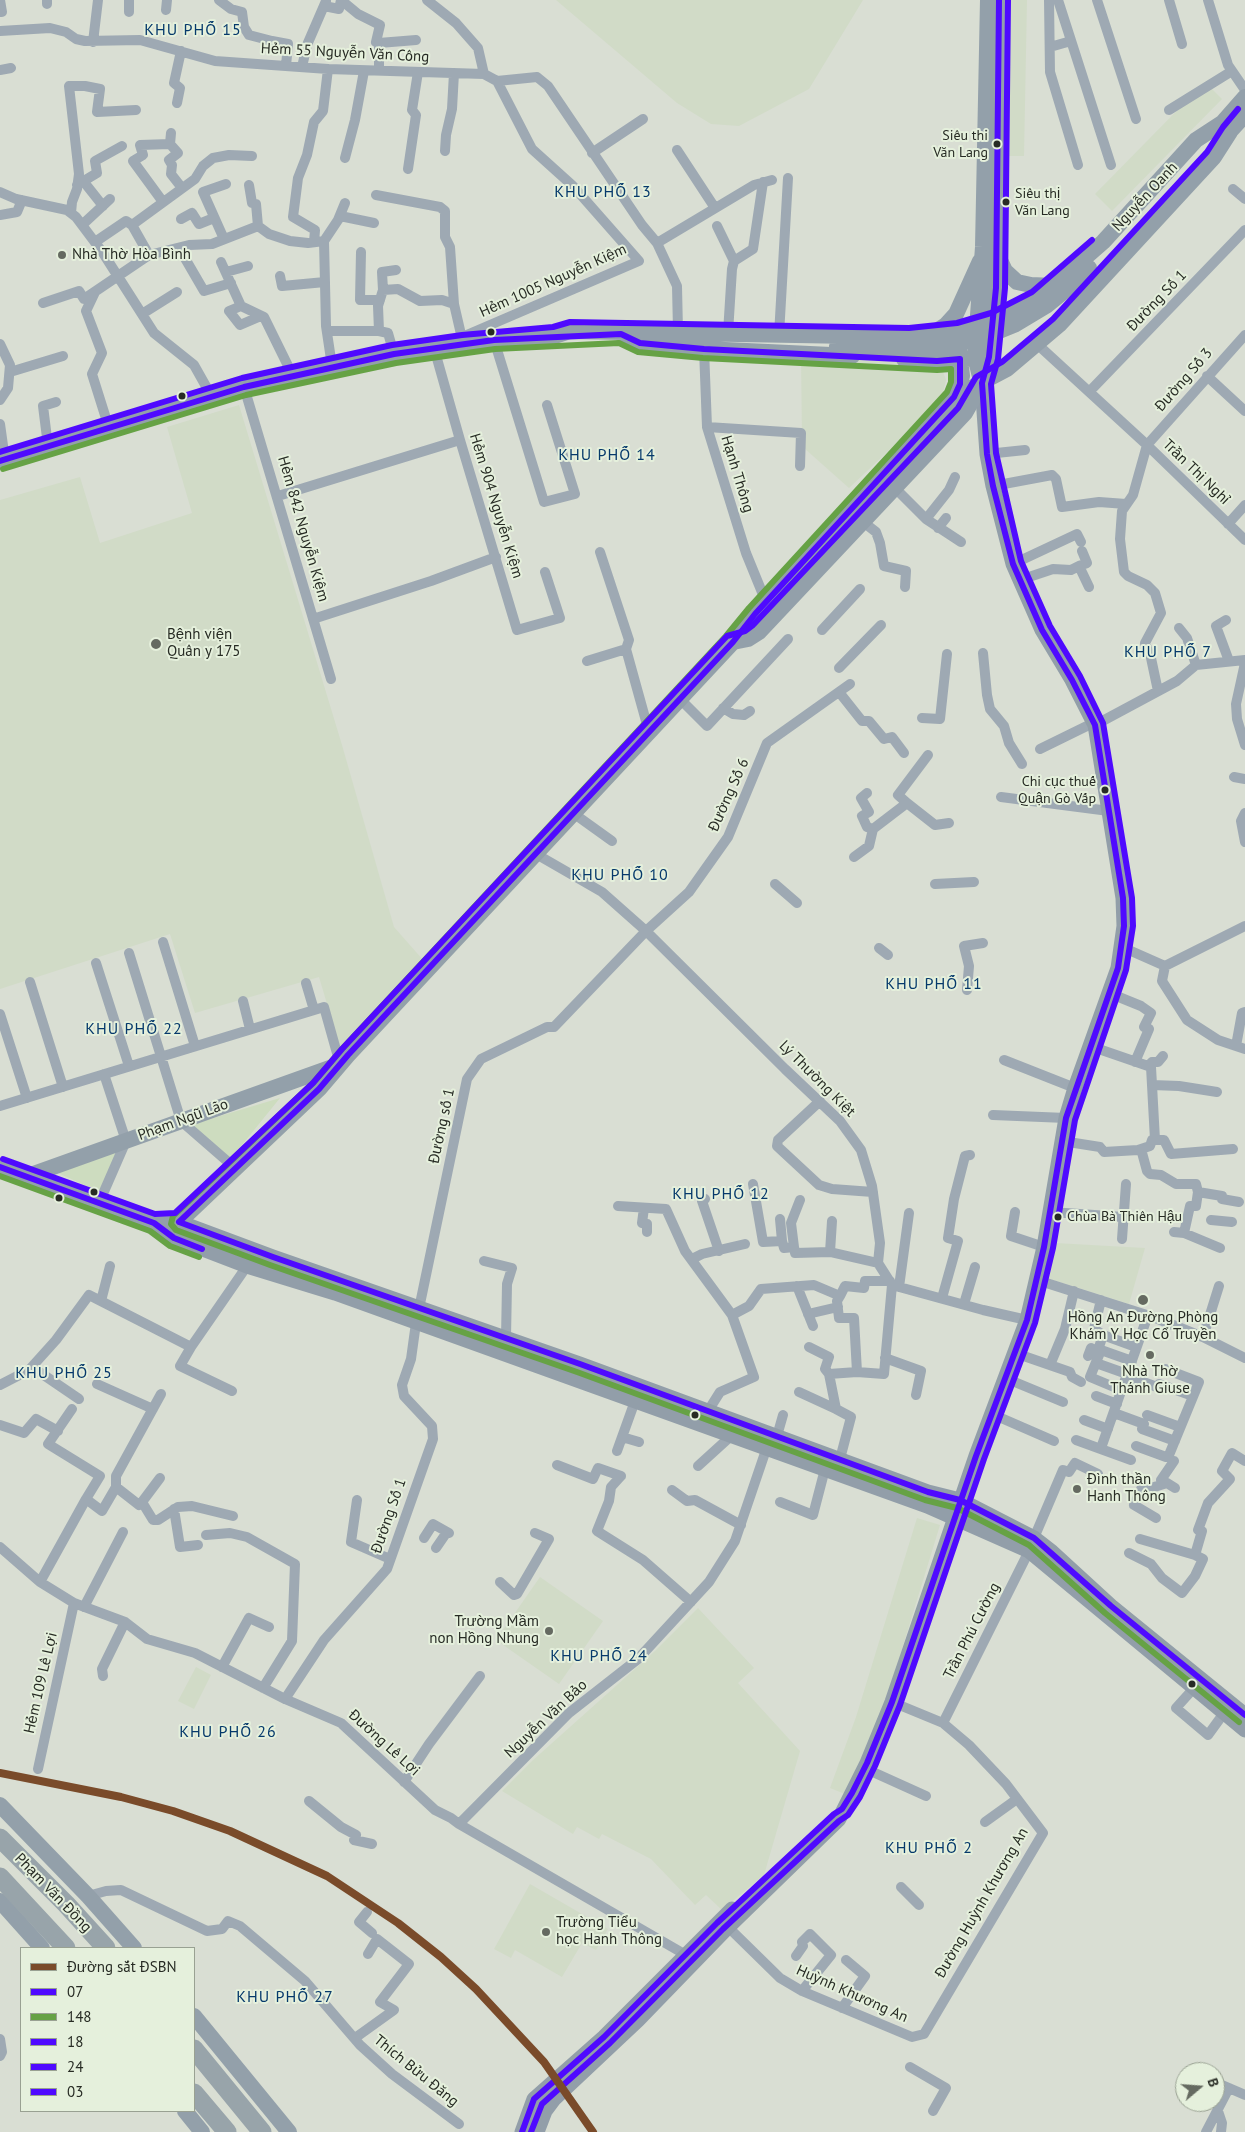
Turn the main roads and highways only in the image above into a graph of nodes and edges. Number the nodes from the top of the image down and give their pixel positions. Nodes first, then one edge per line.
1 (988, 0) edge
2 (1000, 0) edge
3 (1245, 97) edge
4 (1245, 115) edge
5 (1226, 127) junction
6 (1206, 150) junction
7 (991, 203) junction
8 (990, 254) junction
9 (1053, 286) junction
10 (1037, 299) junction
11 (1011, 313) junction
12 (986, 324) junction
13 (1059, 325) junction
14 (626, 334) junction
15 (943, 335) junction
16 (555, 336) junction
17 (926, 336) junction
18 (1037, 344) junction
19 (975, 357) junction
20 (982, 383) junction
21 (954, 397) junction
22 (2, 460) edge
23 (766, 608) junction
24 (733, 642) junction
25 (340, 1064) junction
26 (0, 1168) edge
27 (25, 1177) junction
28 (180, 1222) junction
29 (154, 1223) junction
30 (960, 1500) junction
31 (954, 1518) junction
32 (1031, 1545) junction
33 (1172, 1663) junction
34 (1245, 1715) edge
35 (1245, 1730) edge
36 (0, 1805) edge
37 (842, 1809) junction
38 (0, 1838) edge
39 (0, 1877) edge
40 (88, 1896) junction
41 (0, 1901) edge
42 (92, 1933) junction
43 (41, 1947) edge
44 (65, 1947) edge
45 (105, 1947) edge
46 (133, 1947) edge
47 (691, 1958) junction
48 (195, 2017) edge
49 (195, 2050) edge
50 (195, 2094) edge
51 (549, 2094) junction
52 (186, 2112) edge
53 (202, 2132) edge
54 (227, 2132) edge
55 (262, 2132) edge
56 (290, 2132) edge
57 (522, 2132) edge
58 (537, 2132) edge

1 - 7 main road
2 - 7 main road
3 - 5 main road, Nguyễn Oanh
4 - 5 main road, Nguyễn Oanh
5 - 6 main road, Nguyễn Oanh
5 - 9 main road, Nguyễn Oanh
5 - 13 main road, Nguyễn Oanh
6 - 14 main road
6 - 23 main road
7 - 8 main road
8 - 9 main road
8 - 12 main road
8 - 17 main road
9 - 10 main road, Nguyễn Oanh
10 - 11 main road, Nguyễn Oanh
10 - 13 main road
11 - 12 main road, Nguyễn Oanh
11 - 18 main road
12 - 15 main road, Nguyễn Oanh
12 - 19 main road
13 - 18 main road, Nguyễn Oanh
14 - 16 main road
14 - 19 main road
15 - 17 main road, Nguyễn Oanh
15 - 19 main road
16 - 17 main road, Nguyễn Oanh
16 - 22 main road
18 - 20 main road, Nguyễn Oanh
19 - 20 main road
19 - 21 main road
20 - 21 main road, Phạm Ngũ Lão
20 - 24 main road, Phạm Ngũ Lão
20 - 30 main road
21 - 23 main road, Phạm Ngũ Lão
23 - 24 main road, Phạm Ngũ Lão
24 - 25 main road, Phạm Ngũ Lão
25 - 27 main road, Phạm Ngũ Lão
25 - 28 main road, Phạm Ngũ Lão
26 - 27 main road
27 - 29 main road
28 - 29 main road
28 - 30 main road
29 - 31 main road
30 - 31 main road
30 - 32 main road
31 - 32 main road
31 - 37 main road
32 - 33 main road
33 - 34 main road
33 - 35 main road
36 - 40 main road, Phạm Văn Đồng
37 - 47 main road
37 - 47 main road
38 - 42 highway, Phạm Văn Đồng
39 - 44 highway, Phạm Văn Đồng
40 - 42 main road
40 - 46 main road, Phạm Văn Đồng
41 - 43 main road
42 - 45 highway, Phạm Văn Đồng
47 - 51 main road
48 - 56 main road
49 - 55 highway
50 - 54 highway
51 - 57 main road
51 - 58 main road
52 - 53 main road

